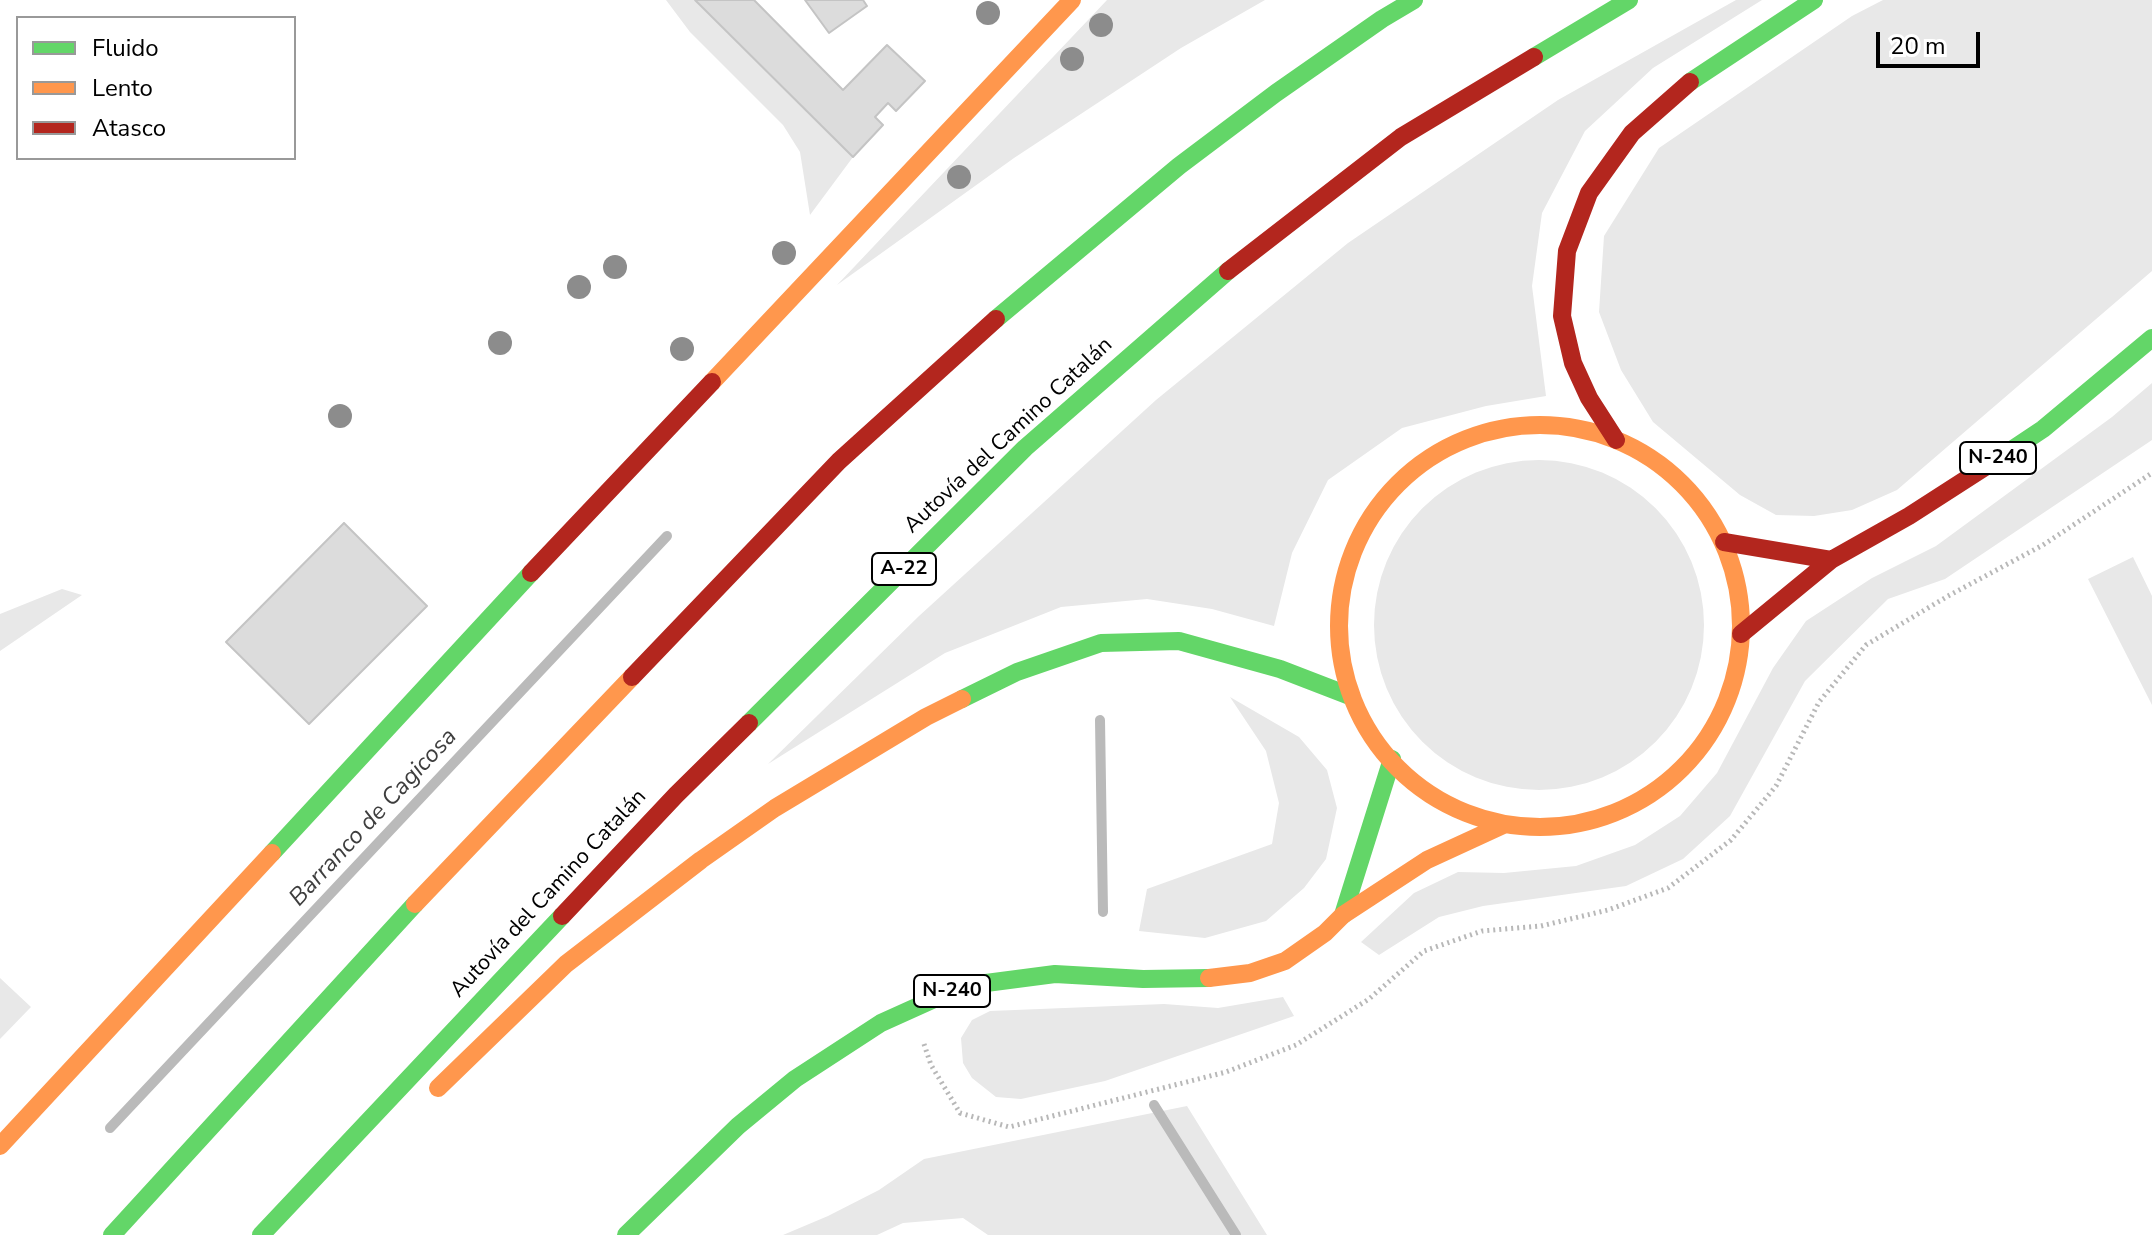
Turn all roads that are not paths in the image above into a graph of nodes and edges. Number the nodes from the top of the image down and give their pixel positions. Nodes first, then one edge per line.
1 (1072, 0) edge
2 (1412, 0) edge
3 (1629, 0) edge
4 (1814, 0) edge
5 (2152, 338) edge
6 (1616, 440) junction
7 (1724, 542) junction
8 (1831, 560) junction
9 (1741, 634) junction
10 (1350, 696) junction
11 (1392, 759) junction
12 (1503, 825) junction
13 (1343, 915) junction
14 (421, 1105) dead end
15 (0, 1146) edge
16 (112, 1235) edge
17 (261, 1235) edge
18 (626, 1235) edge

1 - 15 main road
2 - 16 main road
3 - 17 main road, Autovía del Camino Catalán / A-22
4 - 6 main road
5 - 8 main road, N-240
6 - 7 main road, N-240
6 - 10 main road, N-240
7 - 8 main road
7 - 9 main road, N-240
8 - 9 main road, N-240
9 - 12 main road, N-240
10 - 11 main road, N-240
10 - 14 main road
11 - 12 main road, N-240
11 - 13 main road
12 - 13 main road, N-240
13 - 18 main road, N-240

